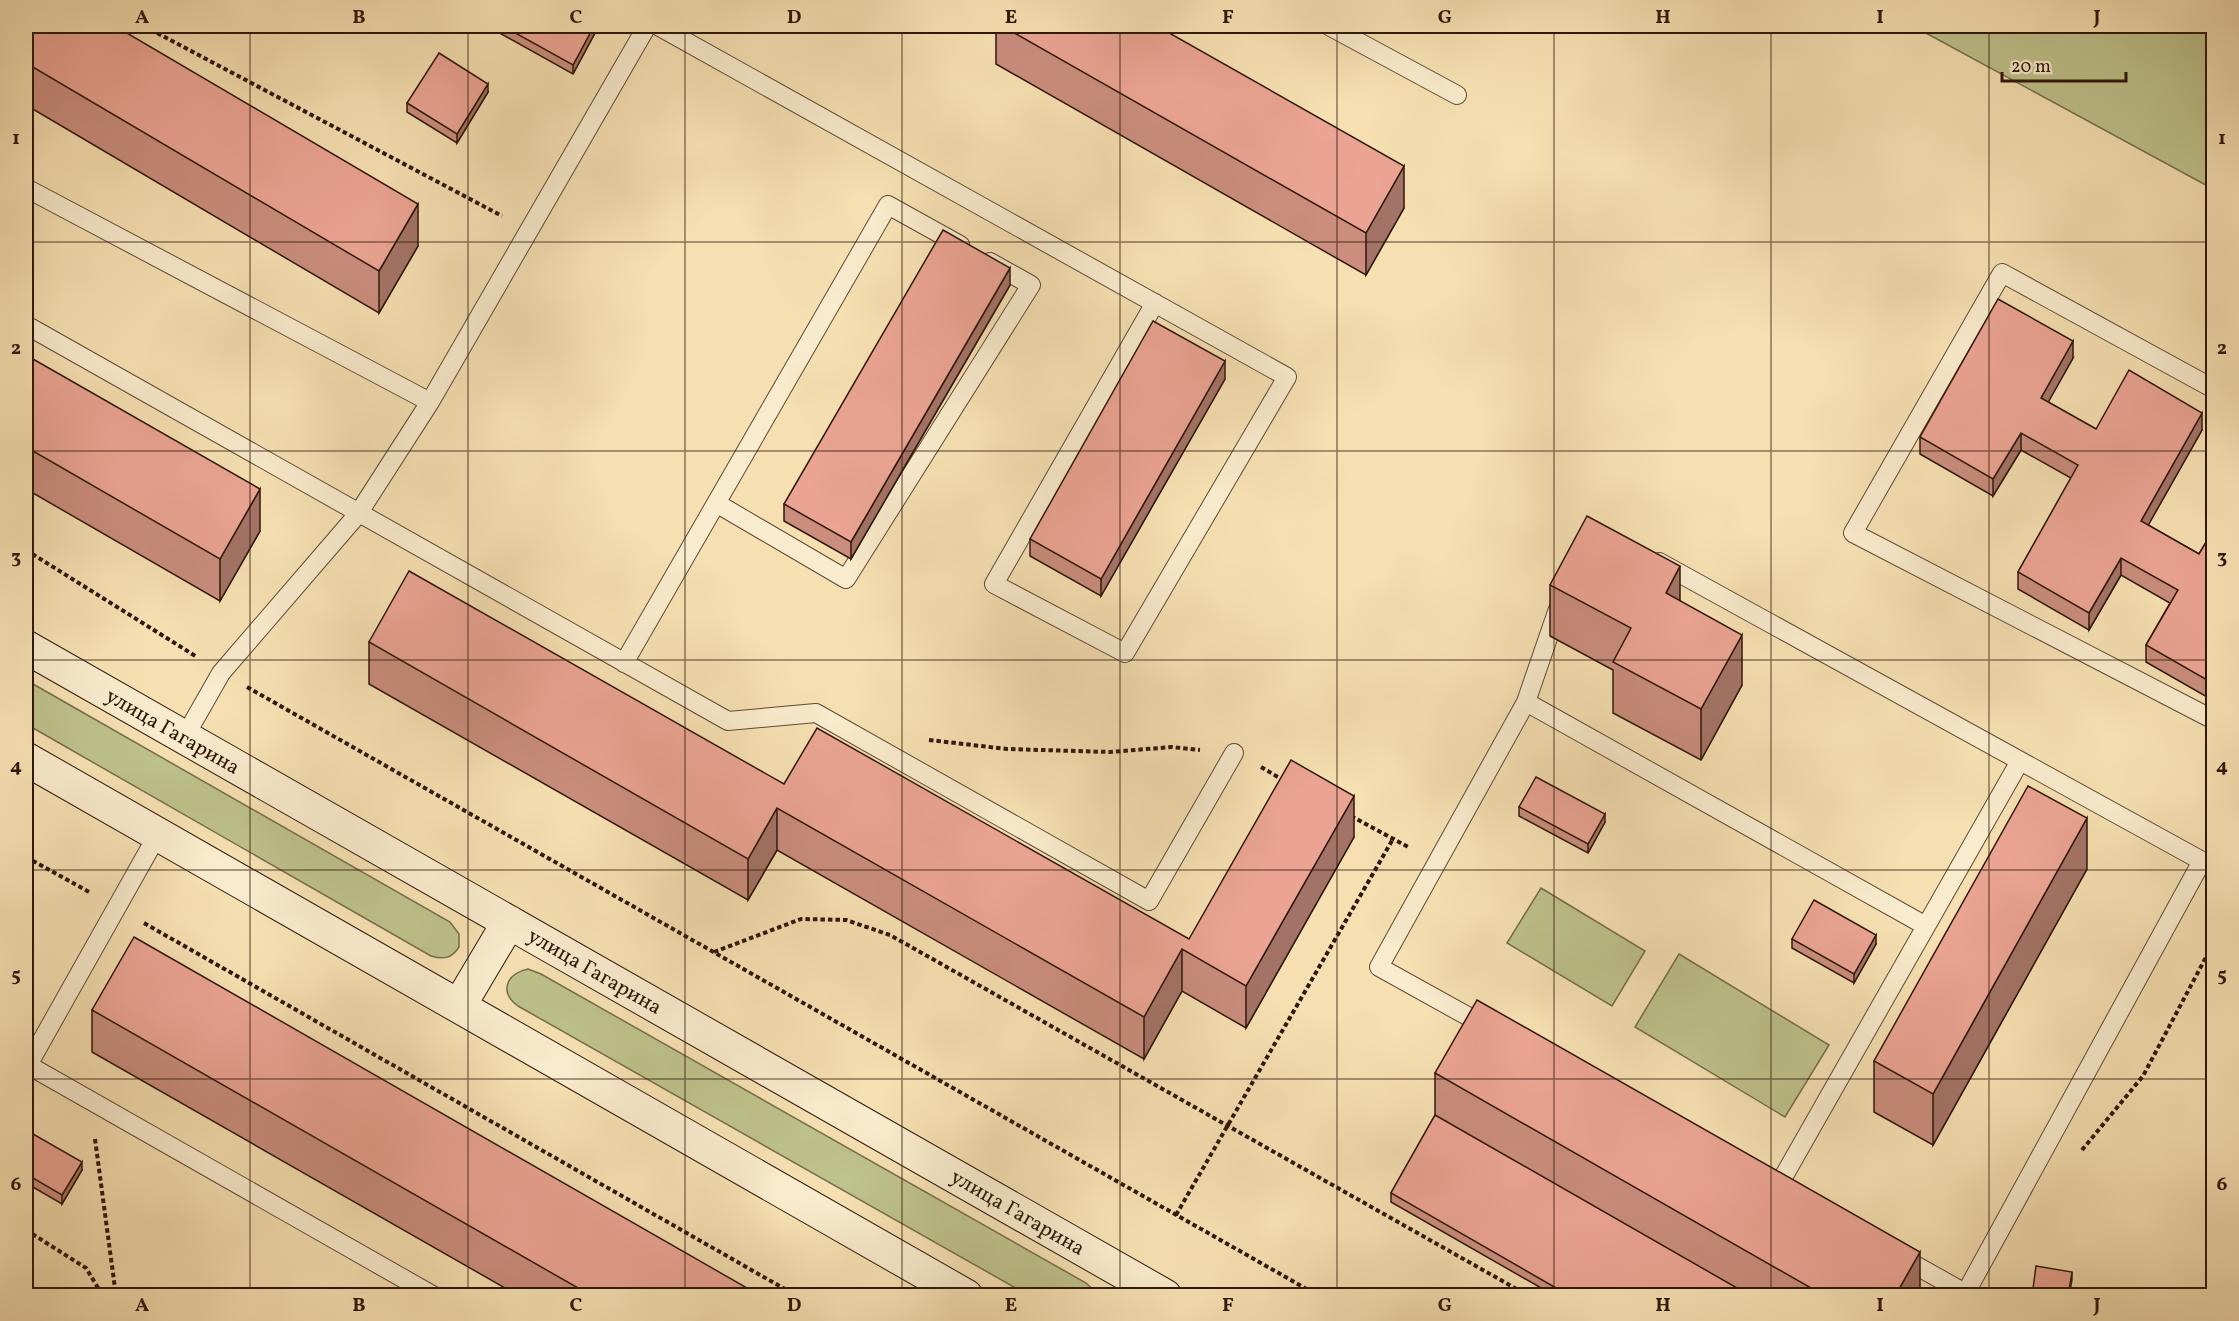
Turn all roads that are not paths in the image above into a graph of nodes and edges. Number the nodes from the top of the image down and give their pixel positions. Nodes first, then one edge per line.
1 (647, 26) edge
2 (658, 26) edge
3 (1329, 26) edge
4 (1457, 95) dead end
5 (26, 188) edge
6 (1155, 303) junction
7 (26, 325) edge
8 (2214, 389) edge
9 (430, 402) junction
10 (716, 503) junction
11 (358, 514) junction
12 (1649, 556) edge
13 (1564, 589) edge
14 (26, 647) edge
15 (624, 663) junction
16 (1526, 702) junction
17 (2214, 720) edge
18 (184, 738) junction
19 (1234, 753) road end
20 (26, 759) edge
21 (2020, 761) junction
22 (158, 834) junction
23 (509, 922) junction
24 (1926, 926) junction
25 (459, 1006) junction
26 (1504, 1037) edge
27 (27, 1067) edge
28 (1796, 1199) edge
29 (1886, 1248) edge
30 (1150, 1292) edge
31 (1965, 1294) edge
32 (434, 1296) edge
33 (966, 1296) edge

1 - 9 lane
2 - 6 lane
3 - 4 lane
5 - 9 lane
6 - 6 lane
7 - 11 lane
8 - 17 lane
9 - 11 lane
10 - 10 lane
10 - 15 lane
11 - 15 lane
11 - 18 lane
12 - 21 lane
13 - 16 lane
14 - 18 main road, улица Гагарина
15 - 19 lane
16 - 24 lane
16 - 26 lane
18 - 23 main road, улица Гагарина
20 - 22 main road
21 - 24 lane
21 - 31 lane
22 - 25 main road
22 - 27 lane
23 - 25 main road
23 - 30 main road, улица Гагарина
24 - 28 lane
25 - 33 main road
27 - 32 lane
29 - 31 lane

